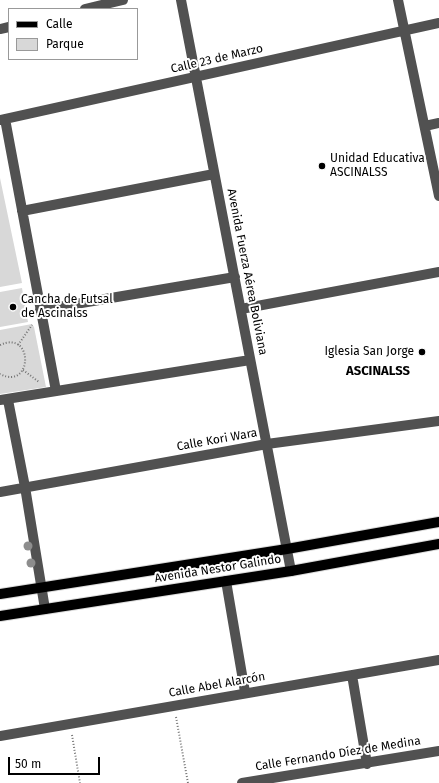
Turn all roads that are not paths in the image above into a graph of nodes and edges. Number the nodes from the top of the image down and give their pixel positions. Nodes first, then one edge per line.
1 (123, 0) edge
2 (181, 0) edge
3 (398, 0) edge
4 (89, 8) edge
5 (439, 23) edge
6 (405, 32) junction
7 (195, 76) junction
8 (2, 120) edge
9 (439, 123) edge
10 (425, 126) junction
11 (214, 174) junction
12 (439, 196) edge
13 (22, 211) junction
14 (439, 272) edge
15 (234, 277) junction
16 (241, 309) junction
17 (40, 310) junction
18 (250, 360) junction
19 (52, 392) junction
20 (4, 400) edge
21 (439, 421) edge
22 (267, 444) junction
23 (25, 487) junction
24 (0, 492) edge
25 (439, 522) edge
26 (439, 544) edge
27 (287, 549) junction
28 (291, 571) junction
29 (226, 581) junction
30 (42, 587) junction
31 (0, 594) edge
32 (45, 609) junction
33 (0, 616) edge
34 (439, 660) edge
35 (352, 675) junction
36 (245, 692) junction
37 (0, 736) edge
38 (439, 751) edge
39 (367, 764) junction
40 (263, 781) edge
41 (242, 783) edge

1 - 4 street
2 - 7 street, Avenida Fuerza Aérea Boliviana
3 - 6 street
5 - 6 street, Calle 23 de Marzo
6 - 7 street, Calle 23 de Marzo
6 - 10 street
7 - 8 street, Calle 23 de Marzo
7 - 11 street, Avenida Fuerza Aérea Boliviana
8 - 13 street
9 - 10 street
10 - 12 street
11 - 13 street
11 - 15 street, Avenida Fuerza Aérea Boliviana
13 - 17 street
14 - 16 street
15 - 16 street, Avenida Fuerza Aérea Boliviana
15 - 17 street
16 - 18 street, Avenida Fuerza Aérea Boliviana
17 - 19 street
18 - 19 street
18 - 22 street, Avenida Fuerza Aérea Boliviana
19 - 20 street
20 - 23 street
21 - 22 street, Calle Kori Wara
22 - 23 street, Calle Kori Wara
22 - 27 street, Avenida Fuerza Aérea Boliviana
23 - 24 street, Calle Kori Wara
23 - 30 street
25 - 27 main road, Avenida Nestor Galindo
26 - 28 main road, Avenida Nestor Galindo
27 - 28 street, Avenida Fuerza Aérea Boliviana
27 - 30 main road, Avenida Nestor Galindo
28 - 29 main road, Avenida Nestor Galindo
29 - 32 main road, Avenida Nestor Galindo
29 - 36 street
30 - 31 main road, Avenida Nestor Galindo
30 - 32 street
32 - 33 main road, Avenida Nestor Galindo
34 - 35 street, Calle Abel Alarcón
35 - 36 street, Calle Abel Alarcón
35 - 39 street
36 - 37 street, Calle Abel Alarcón
38 - 39 street, Calle Fernando Díez de Medina
39 - 40 street, Calle Fernando Díez de Medina
40 - 41 street, Calle Fernando Díez de Medina

